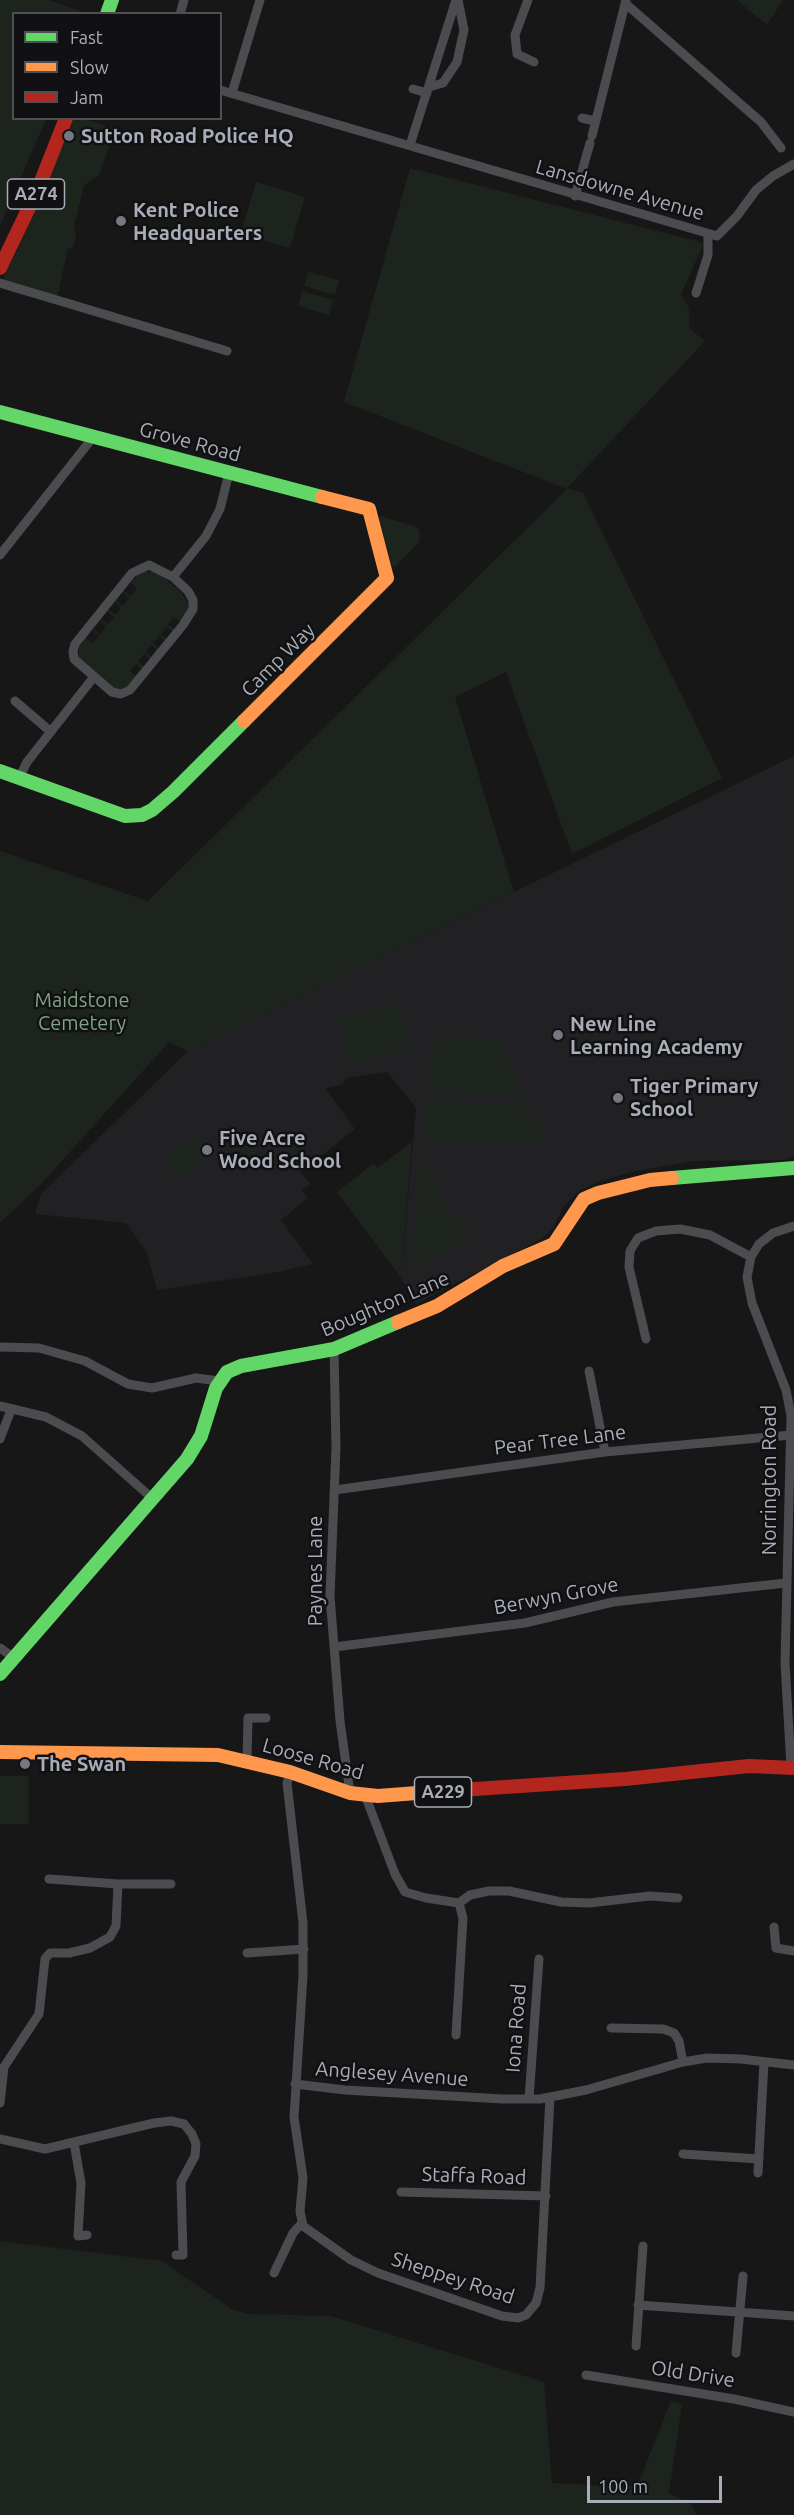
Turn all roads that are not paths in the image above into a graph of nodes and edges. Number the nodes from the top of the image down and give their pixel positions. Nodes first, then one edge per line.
1 (260, 0) edge
2 (457, 0) edge
3 (528, 0) edge
4 (626, 2) edge
5 (534, 62) dead end
6 (413, 89) dead end
7 (222, 90) edge
8 (428, 90) junction
9 (232, 93) junction
10 (582, 118) dead end
11 (65, 120) edge
12 (595, 122) junction
13 (410, 145) junction
14 (781, 147) dead end
15 (794, 164) edge
16 (575, 196) junction
17 (708, 234) junction
18 (0, 268) edge
19 (0, 283) edge
20 (696, 293) dead end
21 (227, 351) dead end
22 (0, 412) edge
23 (94, 436) junction
24 (229, 473) junction
25 (369, 509) joint
26 (0, 555) edge
27 (173, 578) junction
28 (93, 678) junction
29 (15, 701) dead end
30 (51, 732) junction
31 (0, 771) edge
32 (20, 778) junction
33 (794, 1168) edge
34 (794, 1226) edge
35 (751, 1257) junction
36 (646, 1339) dead end
37 (0, 1347) edge
38 (334, 1349) junction
39 (589, 1371) dead end
40 (219, 1382) junction
41 (790, 1389) edge
42 (0, 1406) edge
43 (11, 1410) junction
44 (791, 1436) junction
45 (0, 1439) edge
46 (605, 1452) junction
47 (335, 1490) junction
48 (153, 1499) junction
49 (786, 1583) junction
50 (334, 1647) junction
51 (0, 1648) edge
52 (14, 1658) junction
53 (0, 1674) edge
54 (266, 1718) dead end
55 (0, 1752) edge
56 (247, 1761) junction
57 (793, 1767) edge
58 (290, 1772) junction
59 (350, 1793) junction
60 (365, 1795) junction
61 (49, 1879) dead end
62 (118, 1884) junction
63 (171, 1884) dead end
64 (678, 1898) dead end
65 (459, 1903) junction
66 (774, 1927) dead end
67 (304, 1949) junction
68 (794, 1952) edge
69 (247, 1953) dead end
70 (539, 1959) dead end
71 (611, 2028) dead end
72 (456, 2035) dead end
73 (683, 2062) junction
74 (764, 2062) junction
75 (794, 2065) edge
76 (295, 2085) junction
77 (550, 2097) junction
78 (529, 2099) junction
79 (0, 2103) edge
80 (0, 2139) edge
81 (74, 2143) junction
82 (683, 2154) dead end
83 (759, 2159) junction
84 (759, 2173) dead end
85 (401, 2192) dead end
86 (546, 2196) junction
87 (302, 2223) junction
88 (83, 2235) dead end
89 (643, 2246) dead end
90 (186, 2265) dead end
91 (274, 2273) dead end
92 (743, 2276) dead end
93 (638, 2305) junction
94 (739, 2312) junction
95 (794, 2316) edge
96 (636, 2346) dead end
97 (736, 2353) dead end
98 (586, 2375) dead end
99 (794, 2412) edge

1 - 9 street
2 - 8 street
2 - 8 street
3 - 5 street
4 - 12 street
4 - 14 street
6 - 8 street
7 - 9 street, Lansdowne Avenue
8 - 13 street
9 - 13 street, Lansdowne Avenue
10 - 12 street
11 - 18 main road, A274
12 - 16 street
13 - 16 street, Lansdowne Avenue
15 - 17 street, Lansdowne Avenue
16 - 17 street, Lansdowne Avenue
17 - 20 street
19 - 21 street
22 - 23 main road, Grove Road
23 - 24 main road, Grove Road
23 - 26 street
24 - 25 main road, Grove Road
24 - 27 street
25 - 32 main road, Camp Way
27 - 28 street
27 - 28 street
28 - 30 street
29 - 30 street
30 - 32 street
31 - 32 main road
33 - 38 main road, Boughton Lane
34 - 35 street
35 - 36 street
35 - 41 street, Norrington Road
37 - 40 street
38 - 40 main road, Boughton Lane
38 - 47 street, Paynes Lane
39 - 46 street
40 - 48 main road
41 - 44 street, Norrington Road
42 - 43 street
43 - 45 street
43 - 48 street
44 - 46 street, Pear Tree Lane
44 - 49 street, Norrington Road
46 - 47 street, Pear Tree Lane
47 - 50 street, Paynes Lane
48 - 52 main road
49 - 50 street, Berwyn Grove
49 - 57 street, Norrington Road
50 - 59 street, Paynes Lane
51 - 52 street
52 - 53 main road
54 - 56 street
55 - 56 main road, Loose Road / A229
56 - 58 main road, Loose Road / A229
57 - 60 main road, Loose Road / A229
58 - 59 main road, Loose Road / A229
58 - 67 street, Anglesey Avenue
59 - 60 main road, Loose Road / A229
60 - 65 street
61 - 62 street
62 - 63 street
62 - 79 street
64 - 65 street
65 - 72 street
66 - 68 street
67 - 69 street
67 - 76 street, Anglesey Avenue
70 - 78 street, Iona Road
71 - 73 street
73 - 74 street, Anglesey Avenue
73 - 77 street, Anglesey Avenue
74 - 75 street, Anglesey Avenue
74 - 83 street
76 - 78 street, Anglesey Avenue
76 - 87 street
77 - 78 street, Anglesey Avenue
77 - 86 street, Sheppey Road
80 - 81 street
81 - 88 street
81 - 90 street
82 - 83 street
83 - 84 street
85 - 86 street, Staffa Road
86 - 87 street, Sheppey Road
87 - 91 street
89 - 93 street
92 - 94 street
93 - 94 street
93 - 96 street
94 - 95 street
94 - 97 street
98 - 99 street, Old Drive

